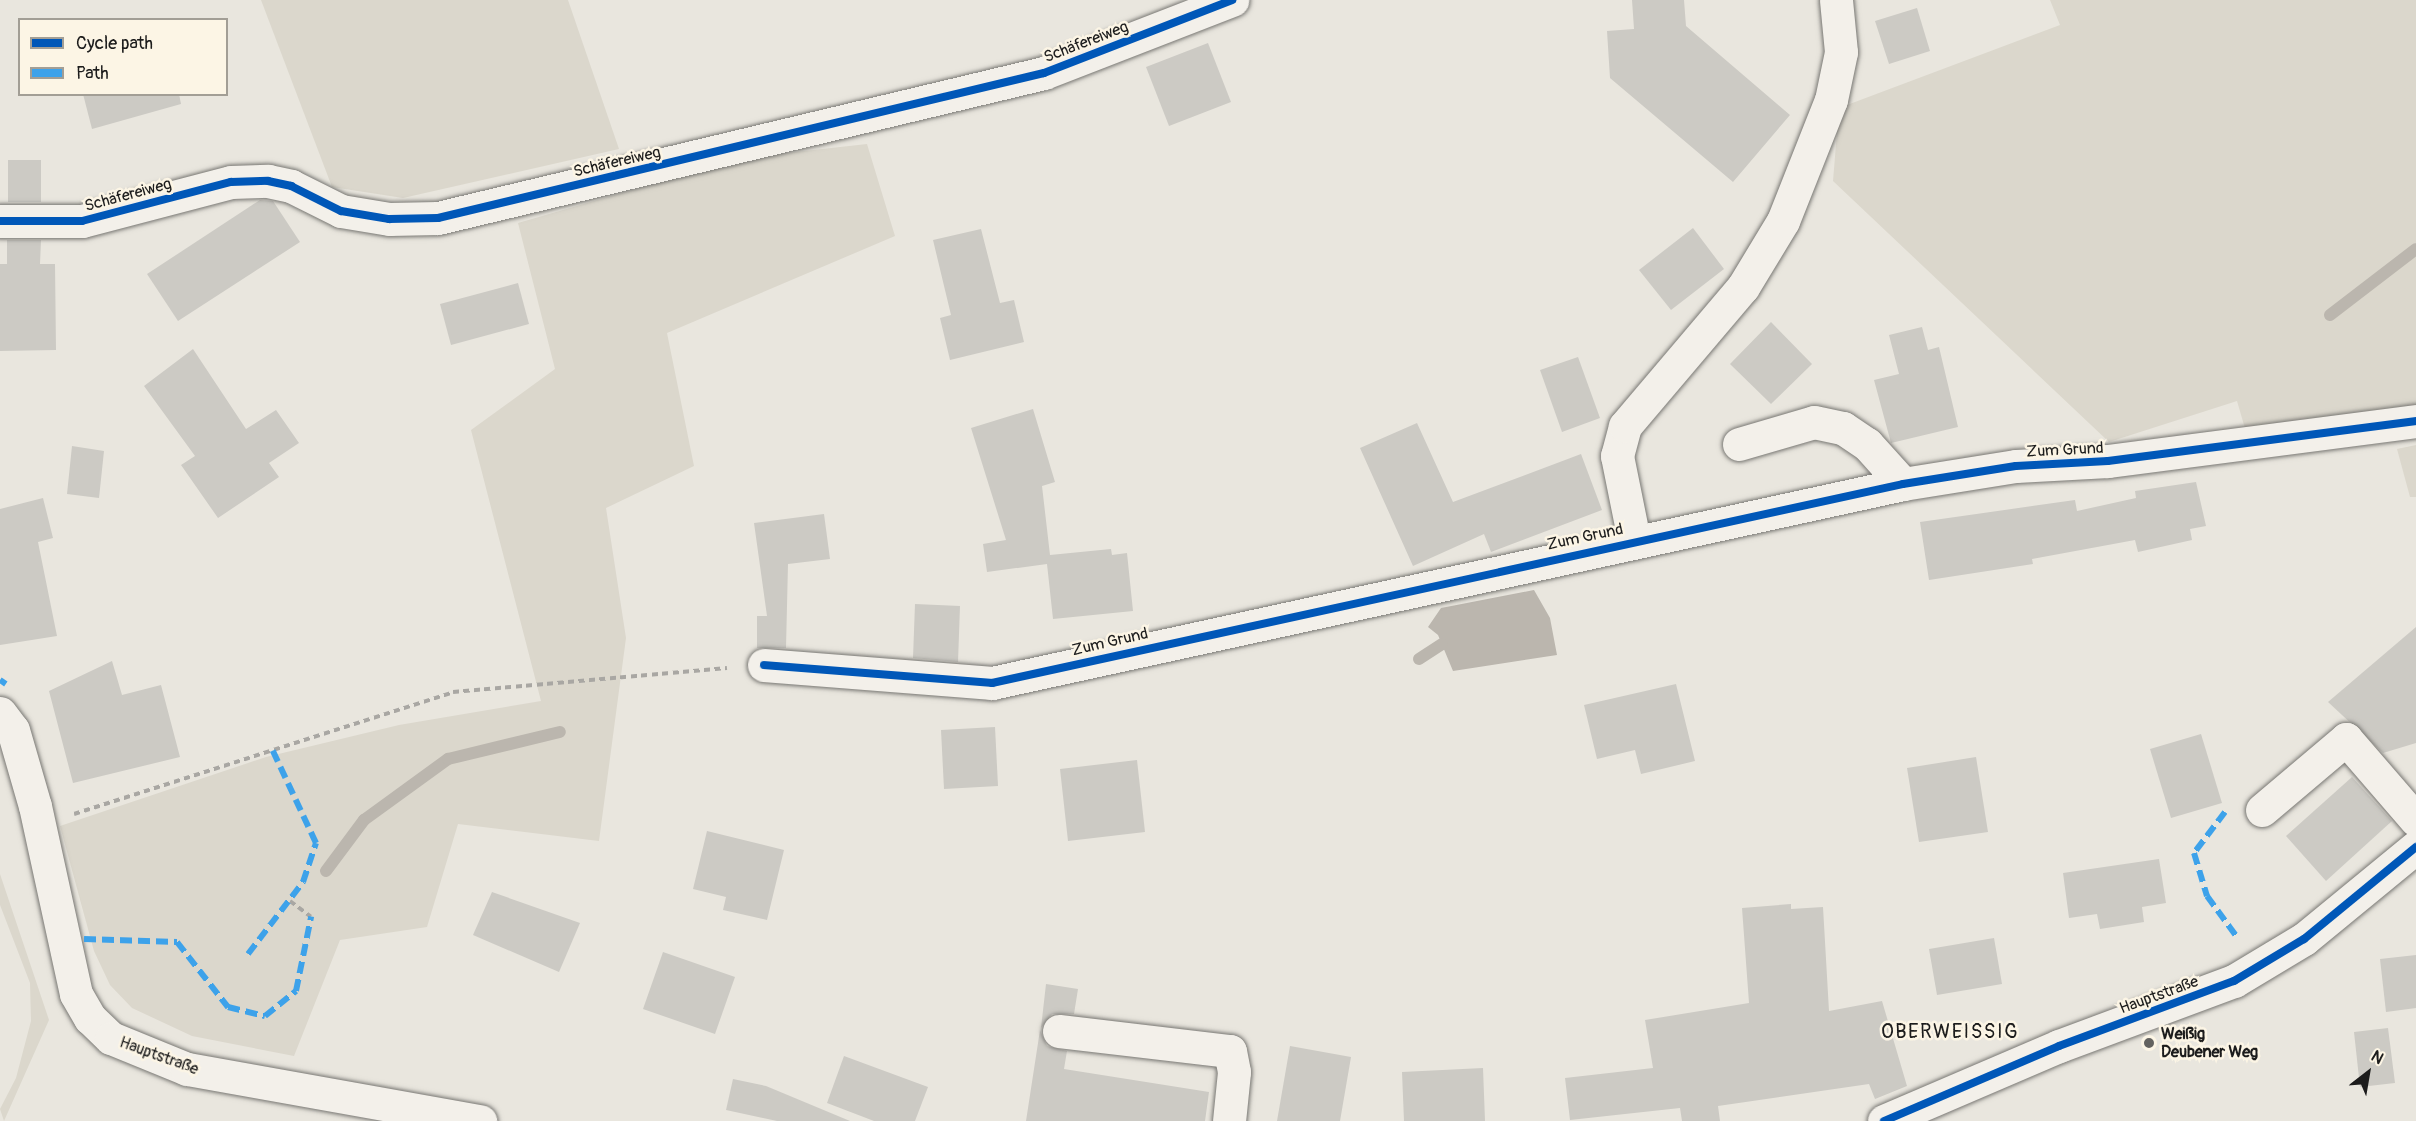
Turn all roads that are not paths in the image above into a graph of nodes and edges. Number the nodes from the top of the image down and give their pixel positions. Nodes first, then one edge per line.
1 (1232, 0) edge
2 (1836, 0) edge
3 (0, 221) edge
4 (2416, 421) edge
5 (1739, 444) dead end
6 (1903, 484) junction
7 (1634, 540) junction
8 (764, 665) road end
9 (0, 713) edge
10 (2262, 810) dead end
11 (2416, 820) edge
12 (2413, 856) edge
13 (1059, 1031) dead end
14 (480, 1121) edge
15 (1229, 1121) edge
16 (1884, 1121) edge

1 - 3 street, Schäfereiweg
2 - 7 street, Zum Grund
4 - 6 street, Zum Grund
5 - 6 street
6 - 7 street, Zum Grund
7 - 8 street, Zum Grund
9 - 14 street, Hauptstraße
10 - 11 street
12 - 16 street, Hauptstraße
13 - 15 street

